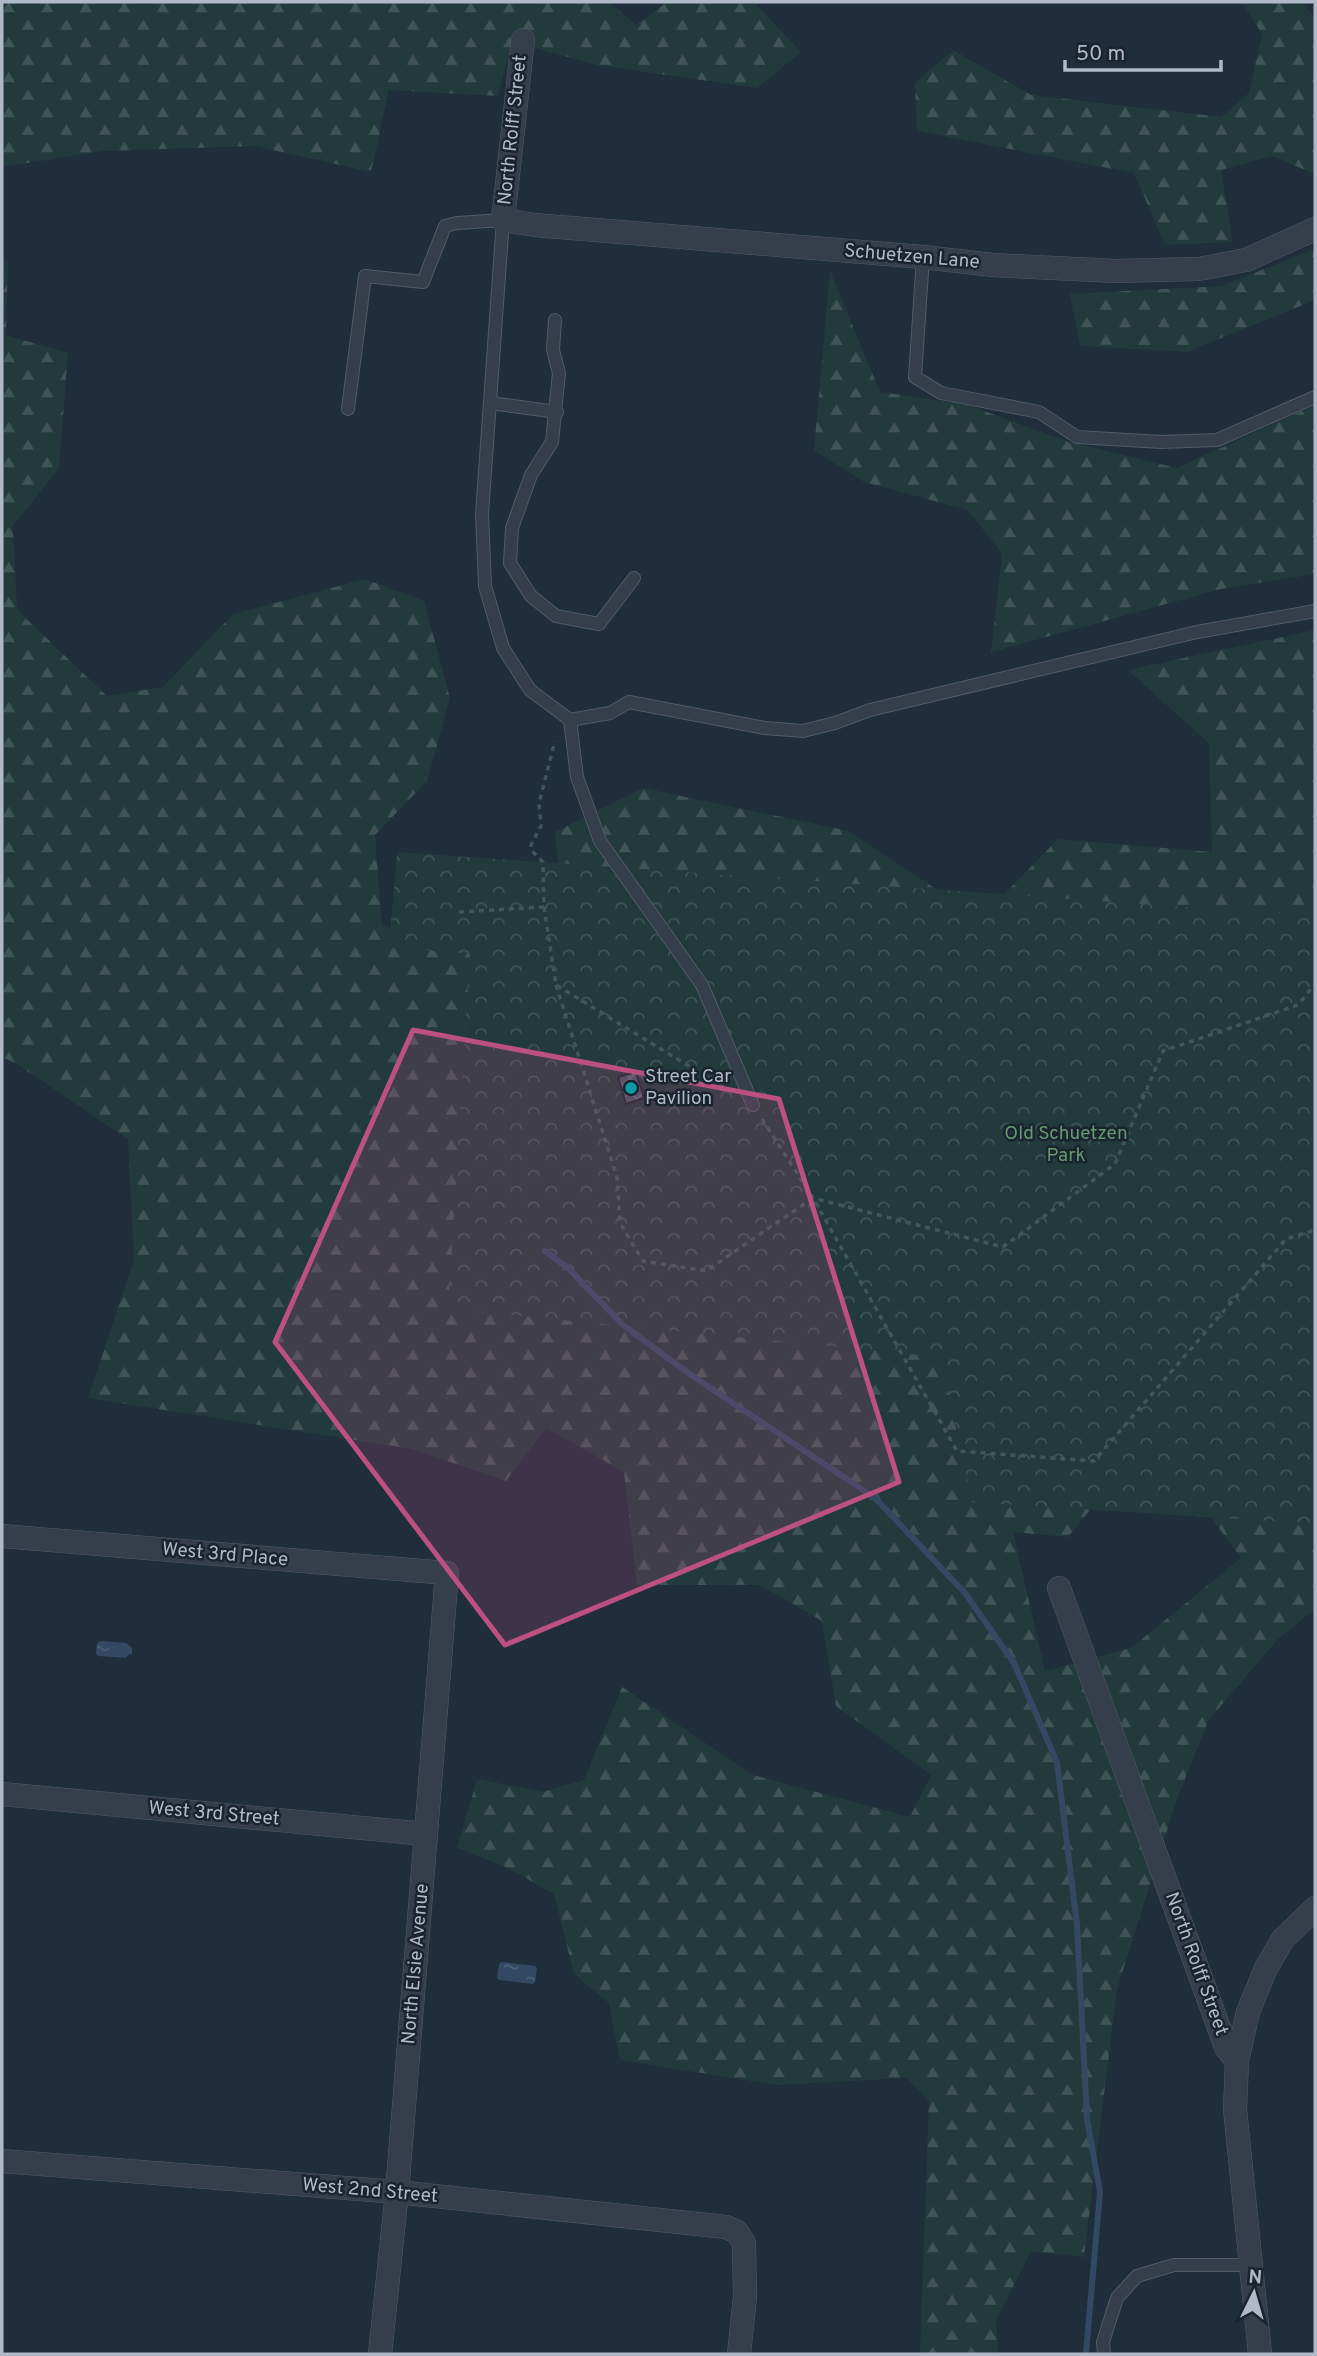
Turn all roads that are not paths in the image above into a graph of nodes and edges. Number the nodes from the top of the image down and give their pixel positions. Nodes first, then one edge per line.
1 (523, 40) dead end
2 (503, 220) junction
3 (1315, 229) edge
4 (923, 257) junction
5 (555, 320) dead end
6 (1315, 397) edge
7 (490, 403) junction
8 (348, 410) dead end
9 (556, 412) junction
10 (634, 578) dead end
11 (1315, 611) edge
12 (566, 717) junction
13 (753, 1105) road end
14 (2, 1536) edge
15 (447, 1573) joint
16 (1059, 1588) dead end
17 (2, 1794) edge
18 (426, 1833) junction
19 (1315, 1908) edge
20 (1237, 2061) junction
21 (2, 2161) edge
22 (397, 2192) junction
23 (1250, 2264) junction
24 (380, 2354) edge
25 (739, 2354) edge
26 (1104, 2354) edge
27 (1260, 2354) edge

1 - 2 street, North Rolff Street
2 - 4 street, Schuetzen Lane
2 - 7 lane
2 - 8 lane
3 - 4 street, Schuetzen Lane
4 - 6 lane
5 - 9 lane
7 - 9 lane
7 - 12 lane
9 - 10 lane
11 - 12 lane
12 - 13 lane
14 - 15 street, West 3rd Place
15 - 18 street, North Elsie Avenue
16 - 20 street, North Rolff Street
17 - 18 street, West 3rd Street
18 - 22 street, North Elsie Avenue
19 - 20 street
20 - 23 street
21 - 22 street, West 2nd Street
22 - 24 street, North Elsie Avenue
22 - 25 street, West 2nd Street
23 - 26 lane
23 - 27 street

